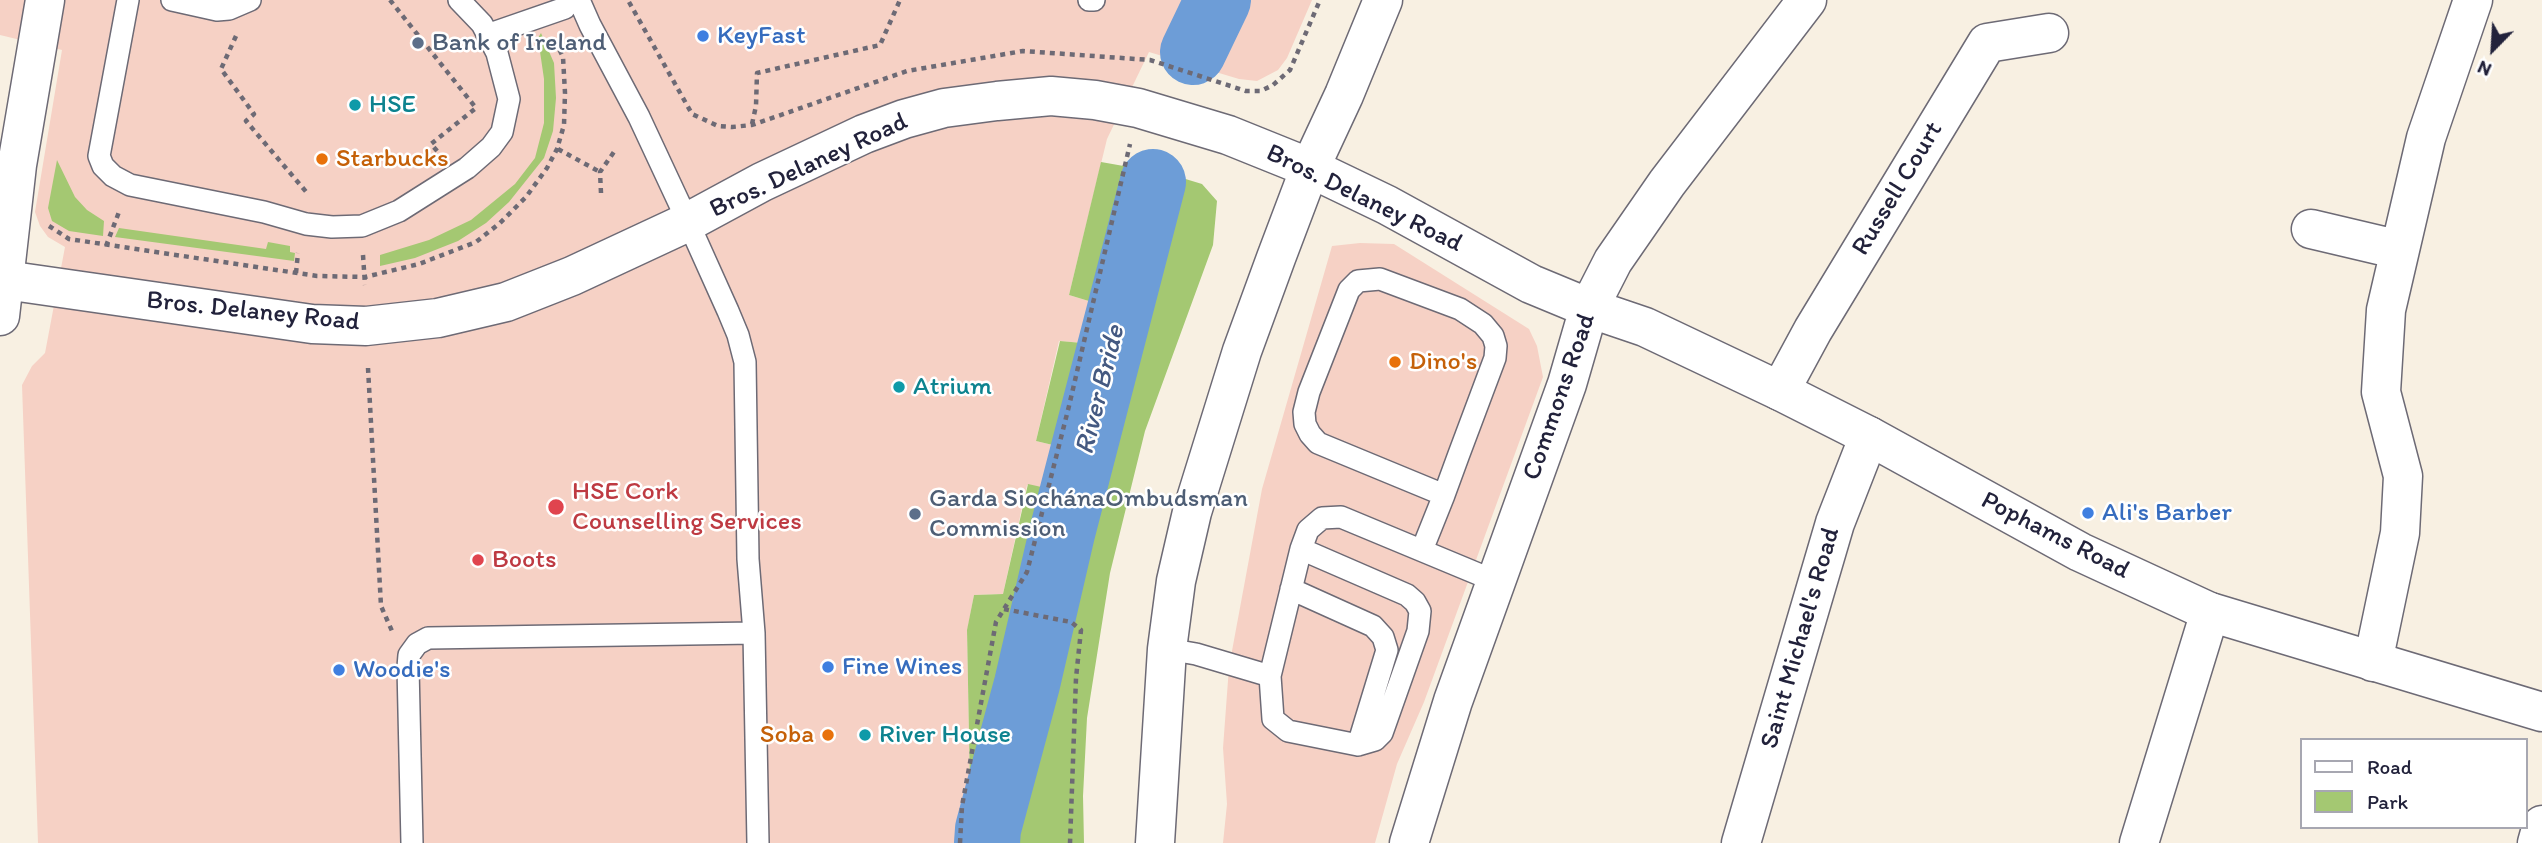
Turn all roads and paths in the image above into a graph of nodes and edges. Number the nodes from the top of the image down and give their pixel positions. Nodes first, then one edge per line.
1 (45, 0) edge
2 (128, 0) edge
3 (172, 0) edge
4 (250, 0) edge
5 (390, 0) edge
6 (459, 0) edge
7 (596, 0) edge
8 (900, 0) edge
9 (1383, 0) edge
10 (1807, 0) edge
11 (2473, 0) edge
12 (567, 3) edge
13 (542, 16) junction
14 (590, 25) junction
15 (239, 29) dead end
16 (2049, 33) dead end
17 (488, 35) junction
18 (1138, 108) junction
19 (752, 125) dead end
20 (557, 149) junction
21 (616, 149) dead end
22 (441, 155) dead end
23 (1310, 167) junction
24 (600, 172) junction
25 (130, 185) junction
26 (601, 193) dead end
27 (314, 201) dead end
28 (43, 221) dead end
29 (688, 222) junction
30 (2311, 229) dead end
31 (106, 246) junction
32 (2400, 250) junction
33 (363, 255) dead end
34 (365, 277) junction
35 (365, 285) dead end
36 (3, 298) edge
37 (1589, 309) junction
38 (368, 369) dead end
39 (1780, 391) junction
40 (1869, 436) junction
41 (1444, 495) junction
42 (1301, 549) junction
43 (1422, 550) junction
44 (1495, 581) junction
45 (1291, 589) junction
46 (1004, 609) junction
47 (2210, 612) junction
48 (754, 633) junction
49 (1167, 649) junction
50 (2373, 662) junction
51 (408, 667) junction
52 (1270, 676) junction
53 (2542, 712) edge
54 (1358, 745) junction
55 (2542, 825) edge
56 (412, 843) edge
57 (758, 843) edge
58 (960, 843) edge
59 (1070, 843) edge
60 (1156, 843) edge
61 (1409, 843) edge
62 (1741, 843) edge
63 (2139, 843) edge
64 (2537, 843) edge

1 - 36 main road
2 - 25 lane
3 - 4 lane
5 - 22 path
6 - 17 lane
7 - 14 lane
8 - 19 path
9 - 23 main road
10 - 37 main road, Commons Road
11 - 32 main road
12 - 13 lane
12 - 14 lane
13 - 17 lane
13 - 20 path
14 - 29 lane
15 - 27 path
16 - 39 main road, Russell Court
17 - 25 lane
18 - 23 main road, Bros. Delaney Road
18 - 29 main road, Bros. Delaney Road
18 - 46 path
20 - 24 path
20 - 34 path
21 - 24 path
23 - 37 main road, Bros. Delaney Road
23 - 49 main road
24 - 26 path
25 - 31 path
28 - 31 path
29 - 36 main road, Bros. Delaney Road
29 - 48 lane
30 - 32 main road
31 - 34 path
32 - 50 main road
33 - 34 path
34 - 35 path
37 - 39 main road, Pophams Road
37 - 44 main road, Commons Road
38 - 51 path
39 - 40 main road, Pophams Road
40 - 47 main road, Pophams Road
40 - 62 main road, Saint Michael's Road
41 - 41 lane
41 - 43 lane
42 - 43 lane
42 - 45 lane
42 - 54 lane
43 - 44 lane
44 - 61 main road, Commons Road
45 - 52 lane
45 - 54 lane
46 - 58 path
46 - 59 path
47 - 50 main road, Pophams Road
47 - 63 main road
48 - 51 lane
48 - 57 lane
49 - 52 lane
49 - 60 main road
50 - 53 main road, Pophams Road
51 - 56 lane
52 - 54 lane
55 - 64 main road

